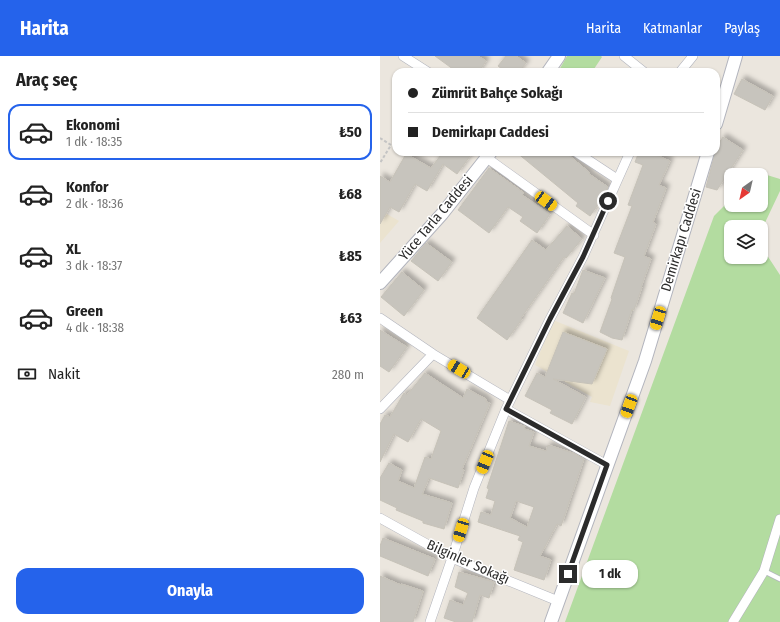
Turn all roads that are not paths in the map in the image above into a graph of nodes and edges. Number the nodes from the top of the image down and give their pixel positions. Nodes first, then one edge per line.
1 (403, 56) edge
2 (560, 56) edge
3 (624, 56) edge
4 (693, 56) edge
5 (736, 56) edge
6 (422, 68) edge
7 (551, 68) edge
8 (639, 68) edge
9 (683, 68) edge
10 (720, 110) edge
11 (488, 156) edge
12 (490, 156) edge
13 (582, 156) edge
14 (628, 156) edge
15 (707, 156) edge
16 (617, 179) junction
17 (594, 235) junction
18 (380, 283) edge
19 (380, 318) edge
20 (433, 354) junction
21 (510, 400) junction
22 (380, 409) edge
23 (506, 409) junction
24 (607, 465) junction
25 (780, 518) edge
26 (381, 521) edge
27 (452, 558) junction
28 (764, 571) junction
29 (780, 579) edge
30 (558, 601) junction
31 (430, 622) edge
32 (551, 622) edge
33 (733, 622) edge

1 - 6 street
2 - 7 street
3 - 8 street
4 - 9 street
5 - 10 street
11 - 18 street, Yüce Tarla Caddesi
12 - 17 street
13 - 16 street
14 - 16 street
15 - 24 street, Demirkapı Caddesi
16 - 17 street
17 - 21 street
19 - 20 street
20 - 21 street
20 - 22 street
21 - 23 street
23 - 24 street
23 - 27 street
24 - 30 street, Demirkapı Caddesi
25 - 28 street
26 - 27 street, Bilginler Sokağı
27 - 30 street, Bilginler Sokağı
27 - 31 street
28 - 29 lane
28 - 33 street
30 - 32 street, Demirkapı Caddesi

